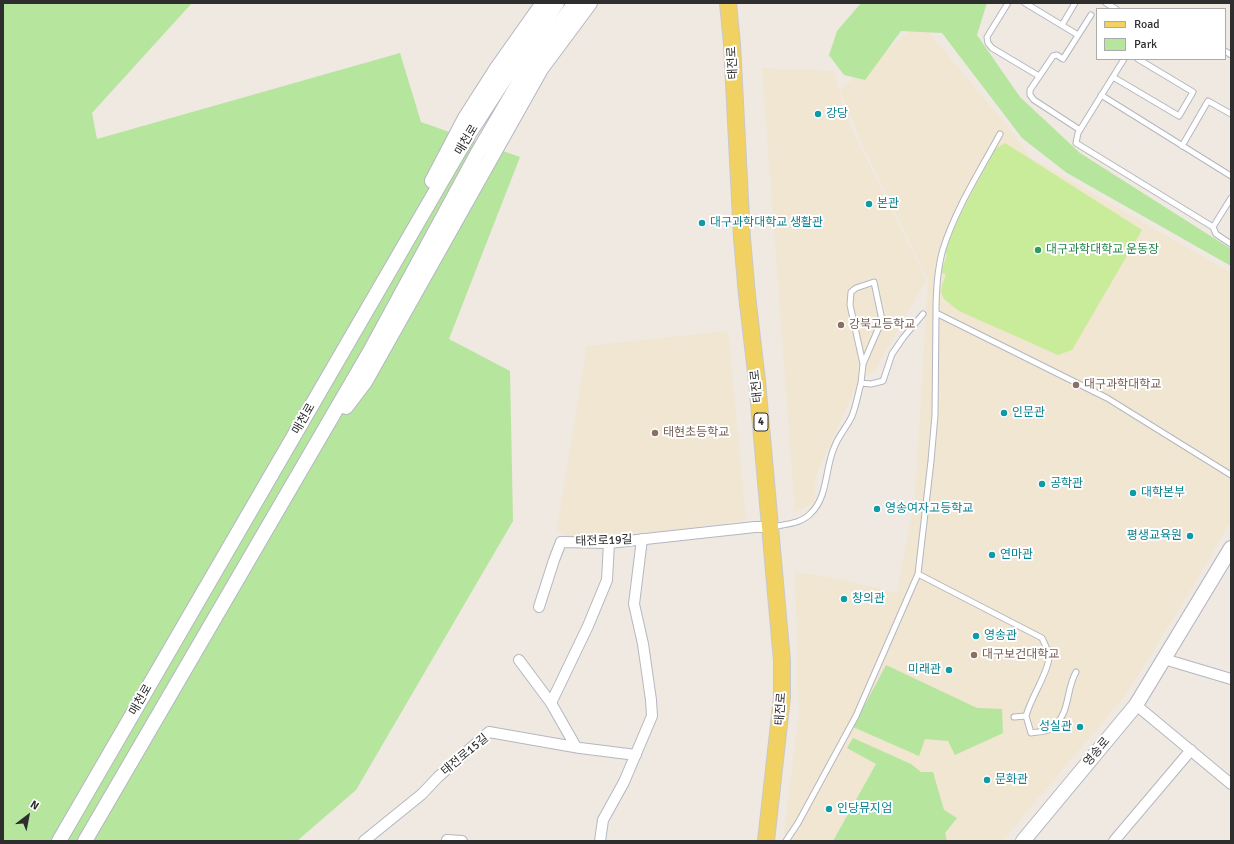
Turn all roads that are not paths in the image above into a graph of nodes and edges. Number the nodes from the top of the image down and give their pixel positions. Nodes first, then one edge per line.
1 (543, 3) edge
2 (557, 3) edge
3 (574, 3) edge
4 (590, 3) edge
5 (728, 3) edge
6 (1008, 3) edge
7 (1025, 3) edge
8 (1075, 3) edge
9 (1091, 14) dead end
10 (1062, 25) junction
11 (1078, 35) junction
12 (526, 57) junction
13 (1123, 60) edge
14 (1140, 60) edge
15 (1039, 76) junction
16 (1113, 77) junction
17 (1101, 96) junction
18 (1231, 114) edge
19 (1080, 130) junction
20 (1000, 134) dead end
21 (1182, 146) junction
22 (1231, 176) edge
23 (1231, 198) edge
24 (1214, 226) junction
25 (1231, 244) edge
26 (936, 313) junction
27 (923, 314) dead end
28 (863, 364) junction
29 (860, 384) junction
30 (294, 436) junction
31 (303, 466) junction
32 (1231, 475) edge
33 (771, 527) junction
34 (642, 540) junction
35 (609, 543) junction
36 (1231, 548) edge
37 (918, 574) junction
38 (540, 607) dead end
39 (1164, 659) junction
40 (519, 660) dead end
41 (1076, 672) dead end
42 (1231, 679) edge
43 (551, 703) junction
44 (1136, 705) junction
45 (1026, 716) junction
46 (1014, 717) dead end
47 (576, 747) junction
48 (1191, 750) junction
49 (636, 755) junction
50 (1231, 784) edge
51 (447, 840) dead end
52 (59, 841) edge
53 (85, 841) edge
54 (364, 841) edge
55 (462, 841) edge
56 (600, 841) edge
57 (766, 841) edge
58 (786, 841) edge
59 (1023, 841) edge
60 (1114, 841) edge

1 - 30 main road
2 - 12 main road, 매천로
3 - 12 main road
4 - 31 main road
5 - 33 main road, 태전로 / 4
6 - 15 lane
7 - 10 lane
8 - 10 lane
9 - 11 lane
10 - 11 lane
11 - 15 lane
12 - 30 main road, 매천로
12 - 31 main road, 매천로
13 - 16 lane
14 - 16 lane
15 - 19 lane
16 - 17 lane
17 - 19 lane
17 - 21 lane
18 - 21 lane
19 - 24 lane
20 - 26 lane
21 - 22 lane
23 - 24 lane
24 - 25 lane
26 - 32 lane
26 - 37 lane
27 - 29 lane
28 - 28 lane
28 - 29 lane
29 - 33 lane
30 - 52 main road, 매천로
31 - 53 main road, 매천로
33 - 34 street, 태전로19길
33 - 57 main road, 태전로 / 4
34 - 35 street, 태전로19길
34 - 49 street, 태전로19길
35 - 38 street, 태전로19길
35 - 43 street
36 - 39 main road, 영송로
37 - 45 lane
37 - 58 lane
39 - 42 street
39 - 44 main road, 영송로
40 - 43 street
41 - 45 lane
43 - 47 street
44 - 48 street
44 - 59 main road, 영송로
45 - 46 lane
47 - 49 street, 태전로15길
47 - 54 street, 태전로15길
48 - 50 street
48 - 60 street
49 - 56 street
51 - 55 street

